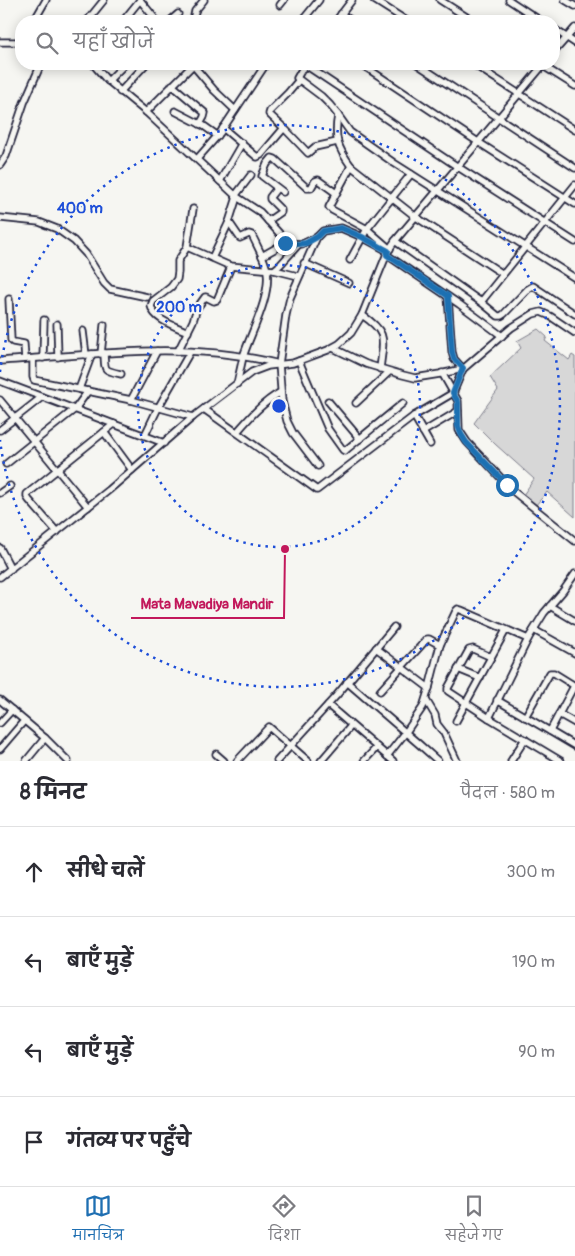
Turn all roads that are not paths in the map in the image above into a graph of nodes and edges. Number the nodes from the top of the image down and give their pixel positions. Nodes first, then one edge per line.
1 (46, 0) edge
2 (104, 0) edge
3 (140, 0) edge
4 (204, 0) edge
5 (319, 0) edge
6 (352, 0) edge
7 (374, 0) edge
8 (440, 0) edge
9 (509, 0) edge
10 (566, 0) edge
11 (575, 6) edge
12 (341, 14) edge
13 (37, 15) edge
14 (93, 15) edge
15 (128, 15) edge
16 (152, 15) edge
17 (194, 15) edge
18 (307, 15) edge
19 (398, 15) edge
20 (464, 15) edge
21 (533, 15) edge
22 (575, 28) edge
23 (560, 34) edge
24 (566, 38) junction
25 (0, 42) edge
26 (15, 42) edge
27 (575, 43) edge
28 (560, 45) edge
29 (38, 70) edge
30 (98, 70) edge
31 (119, 70) edge
32 (140, 70) edge
33 (187, 70) edge
34 (198, 70) edge
35 (262, 70) edge
36 (300, 70) edge
37 (313, 70) edge
38 (369, 70) edge
39 (425, 70) edge
40 (482, 70) edge
41 (537, 70) edge
42 (551, 70) edge
43 (299, 80) junction
44 (108, 81) junction
45 (172, 85) junction
46 (575, 86) edge
47 (120, 92) junction
48 (519, 94) junction
49 (235, 110) junction
50 (175, 111) dead end
51 (146, 112) junction
52 (338, 115) junction
53 (499, 118) junction
54 (200, 124) junction
55 (223, 128) junction
56 (284, 128) junction
57 (575, 130) edge
58 (218, 136) junction
59 (337, 142) junction
60 (478, 142) junction
61 (242, 143) junction
62 (197, 159) junction
63 (0, 165) edge
64 (351, 166) junction
65 (458, 167) junction
66 (575, 168) edge
67 (412, 174) junction
68 (251, 175) dead end
69 (220, 181) junction
70 (575, 184) edge
71 (277, 188) junction
72 (438, 190) junction
73 (283, 192) dead end
74 (336, 193) junction
75 (236, 196) junction
76 (393, 198) junction
77 (565, 198) junction
78 (575, 204) edge
79 (193, 209) dead end
80 (416, 217) junction
81 (0, 218) edge
82 (268, 221) junction
83 (229, 222) junction
84 (545, 223) junction
85 (367, 229) junction
86 (317, 237) junction
87 (362, 237) junction
88 (396, 241) junction
89 (575, 242) edge
90 (288, 243) junction
91 (299, 244) junction
92 (526, 246) junction
93 (187, 247) junction
94 (388, 252) junction
95 (262, 256) junction
96 (212, 258) junction
97 (350, 260) dead end
98 (304, 263) junction
99 (230, 266) junction
100 (270, 270) junction
101 (503, 274) junction
102 (298, 276) junction
103 (575, 278) edge
104 (349, 282) dead end
105 (448, 296) junction
106 (147, 298) dead end
107 (9, 299) dead end
108 (481, 302) junction
109 (575, 314) edge
110 (362, 316) junction
111 (44, 320) dead end
112 (56, 324) dead end
113 (104, 325) dead end
114 (83, 331) dead end
115 (188, 332) junction
116 (575, 332) edge
117 (502, 336) junction
118 (333, 348) junction
119 (157, 351) junction
120 (178, 351) junction
121 (190, 352) junction
122 (103, 353) junction
123 (89, 355) junction
124 (58, 357) junction
125 (243, 357) junction
126 (43, 358) junction
127 (26, 359) junction
128 (32, 359) junction
129 (0, 361) edge
130 (299, 361) junction
131 (279, 364) junction
132 (463, 368) junction
133 (380, 369) junction
134 (389, 372) junction
135 (442, 373) junction
136 (121, 374) dead end
137 (0, 380) edge
138 (237, 384) junction
139 (79, 389) junction
140 (88, 391) junction
141 (281, 392) junction
142 (453, 393) junction
143 (42, 396) junction
144 (0, 400) edge
145 (131, 400) junction
146 (328, 401) dead end
147 (356, 402) dead end
148 (403, 403) dead end
149 (158, 408) junction
150 (74, 409) junction
151 (204, 409) junction
152 (458, 411) junction
153 (414, 416) junction
154 (193, 417) junction
155 (15, 418) junction
156 (114, 424) junction
157 (0, 430) edge
158 (104, 432) junction
159 (237, 432) junction
160 (423, 432) junction
161 (145, 435) junction
162 (360, 439) junction
163 (34, 442) junction
164 (164, 443) junction
165 (430, 444) dead end
166 (6, 464) dead end
167 (318, 466) dead end
168 (57, 470) junction
169 (132, 470) junction
170 (10, 486) dead end
171 (0, 494) edge
172 (88, 507) junction
173 (56, 532) junction
174 (575, 541) edge
175 (0, 548) edge
176 (11, 568) junction
177 (575, 574) edge
178 (0, 577) edge
179 (550, 606) junction
180 (575, 621) edge
181 (394, 627) dead end
182 (506, 630) junction
183 (534, 630) junction
184 (528, 640) junction
185 (440, 645) junction
186 (376, 648) junction
187 (575, 653) edge
188 (491, 657) junction
189 (401, 668) junction
190 (458, 669) junction
191 (480, 678) junction
192 (347, 682) junction
193 (575, 686) edge
194 (429, 688) junction
195 (380, 691) dead end
196 (0, 700) edge
197 (426, 700) junction
198 (497, 700) junction
199 (466, 703) junction
200 (328, 705) junction
201 (12, 710) junction
202 (559, 714) junction
203 (525, 716) junction
204 (489, 718) junction
205 (24, 721) junction
206 (456, 721) dead end
207 (0, 723) edge
208 (575, 723) edge
209 (351, 726) junction
210 (550, 731) junction
211 (406, 732) junction
212 (45, 738) junction
213 (525, 739) junction
214 (291, 746) junction
215 (575, 746) edge
216 (377, 747) junction
217 (0, 749) edge
218 (216, 754) dead end
219 (387, 756) junction
220 (26, 761) edge
221 (68, 761) edge
222 (224, 761) edge
223 (237, 761) edge
224 (277, 761) edge
225 (308, 761) edge
226 (321, 761) edge
227 (364, 761) edge
228 (393, 761) edge
229 (438, 761) edge
230 (456, 761) edge
231 (511, 761) edge
232 (561, 761) edge

1 - 13 street
2 - 14 street
3 - 15 street
3 - 16 street
4 - 17 street
5 - 18 street
6 - 12 street
7 - 19 street
8 - 20 street
9 - 21 street
10 - 11 street
22 - 24 street
23 - 24 street
24 - 27 street
24 - 28 street
25 - 26 street
29 - 63 street
30 - 44 street
31 - 44 street
32 - 47 street
33 - 45 street
34 - 49 street
35 - 49 street
36 - 43 street
37 - 65 street
38 - 60 street
39 - 53 street
40 - 48 street
41 - 48 street
42 - 46 street
43 - 52 street
43 - 56 street
44 - 47 street
45 - 51 street
45 - 54 street
47 - 51 street
48 - 53 street
48 - 57 street
49 - 55 street
50 - 54 street
51 - 62 street
52 - 59 street
52 - 67 street
53 - 60 street
53 - 66 street
54 - 58 street
55 - 58 street
55 - 61 street
56 - 59 street
56 - 61 street
58 - 62 street
59 - 64 street
60 - 65 street
60 - 77 street
61 - 69 street
62 - 69 street
64 - 74 street
64 - 76 street
65 - 72 street
65 - 84 street
67 - 72 street
67 - 76 street
68 - 75 street
69 - 75 street
70 - 77 street
71 - 73 street
71 - 74 street
71 - 82 street
72 - 80 street
72 - 92 street
74 - 85 street
75 - 82 street
75 - 83 street
76 - 80 street
76 - 85 street
77 - 78 street
77 - 84 street
79 - 93 street
80 - 88 street
80 - 101 street
81 - 106 street
82 - 90 street
83 - 95 street
83 - 96 street
84 - 89 street
84 - 92 street
85 - 87 street
85 - 94 street
86 - 87 street
86 - 91 street
86 - 98 street
87 - 94 street
87 - 97 street
88 - 94 street
88 - 108 street
90 - 91 street
90 - 95 street
91 - 100 street
92 - 101 street
92 - 103 street
93 - 96 street
93 - 115 street
94 - 105 street
94 - 110 street
95 - 100 street
96 - 99 street
98 - 102 street
98 - 104 street
99 - 100 street
99 - 115 street
100 - 102 street
100 - 125 street
101 - 108 street
102 - 131 street
105 - 117 street
105 - 132 street
107 - 127 street
108 - 109 street
110 - 118 street
110 - 133 street
111 - 126 street
112 - 124 street
113 - 122 street
114 - 123 street
115 - 120 street
116 - 117 street
117 - 132 street
118 - 130 street
118 - 133 street
119 - 120 street
119 - 122 street
119 - 145 street
120 - 121 street
121 - 125 street
121 - 149 street
122 - 123 street
122 - 136 street
123 - 124 street
123 - 139 street
124 - 126 street
125 - 131 street
125 - 138 street
126 - 128 street
127 - 128 street
127 - 129 street
128 - 139 street
130 - 131 street
130 - 162 street
131 - 138 street
131 - 141 street
132 - 135 street
132 - 142 street
133 - 134 street
134 - 135 street
134 - 147 street
135 - 142 street
137 - 143 street
138 - 151 street
139 - 140 street
140 - 145 street
140 - 150 street
141 - 159 street
141 - 167 street
142 - 152 street
142 - 153 street
143 - 150 street
143 - 155 street
144 - 155 street
145 - 149 street
146 - 162 street
148 - 162 street
149 - 154 street
149 - 161 street
150 - 156 street
150 - 163 street
151 - 154 street
151 - 159 street
152 - 160 street
152 - 174 street
153 - 159 street
153 - 160 street
154 - 164 street
155 - 157 street
155 - 163 street
156 - 158 street
156 - 161 street
158 - 168 street
158 - 169 street
160 - 165 street
161 - 164 street
163 - 166 street
163 - 168 street
164 - 169 street
168 - 172 street
168 - 173 street
169 - 172 street
170 - 171 street
172 - 173 street
173 - 176 street
175 - 176 street
176 - 178 street
177 - 179 street
179 - 180 street
179 - 183 street
181 - 186 street
182 - 184 street
182 - 185 street
182 - 188 street
183 - 184 street
183 - 187 street
184 - 198 street
185 - 189 street
185 - 194 street
186 - 189 street
186 - 192 street
188 - 190 street
188 - 191 street
189 - 194 street
189 - 195 street
190 - 191 street
190 - 199 street
191 - 199 street
192 - 200 street
192 - 211 street
193 - 202 street
193 - 203 street
194 - 197 street
196 - 201 street
197 - 211 street
197 - 230 street
198 - 203 street
198 - 204 street
199 - 204 street
199 - 206 street
200 - 209 street
200 - 214 street
201 - 205 street
201 - 207 street
202 - 208 street
202 - 210 street
203 - 210 street
204 - 213 street
205 - 212 street
205 - 217 street
209 - 216 street
209 - 226 street
210 - 215 street
211 - 219 street
211 - 229 street
212 - 220 street
212 - 221 street
213 - 231 street
213 - 232 street
214 - 223 street
214 - 224 street
214 - 225 street
216 - 219 street
216 - 227 street
218 - 222 street
219 - 228 street

